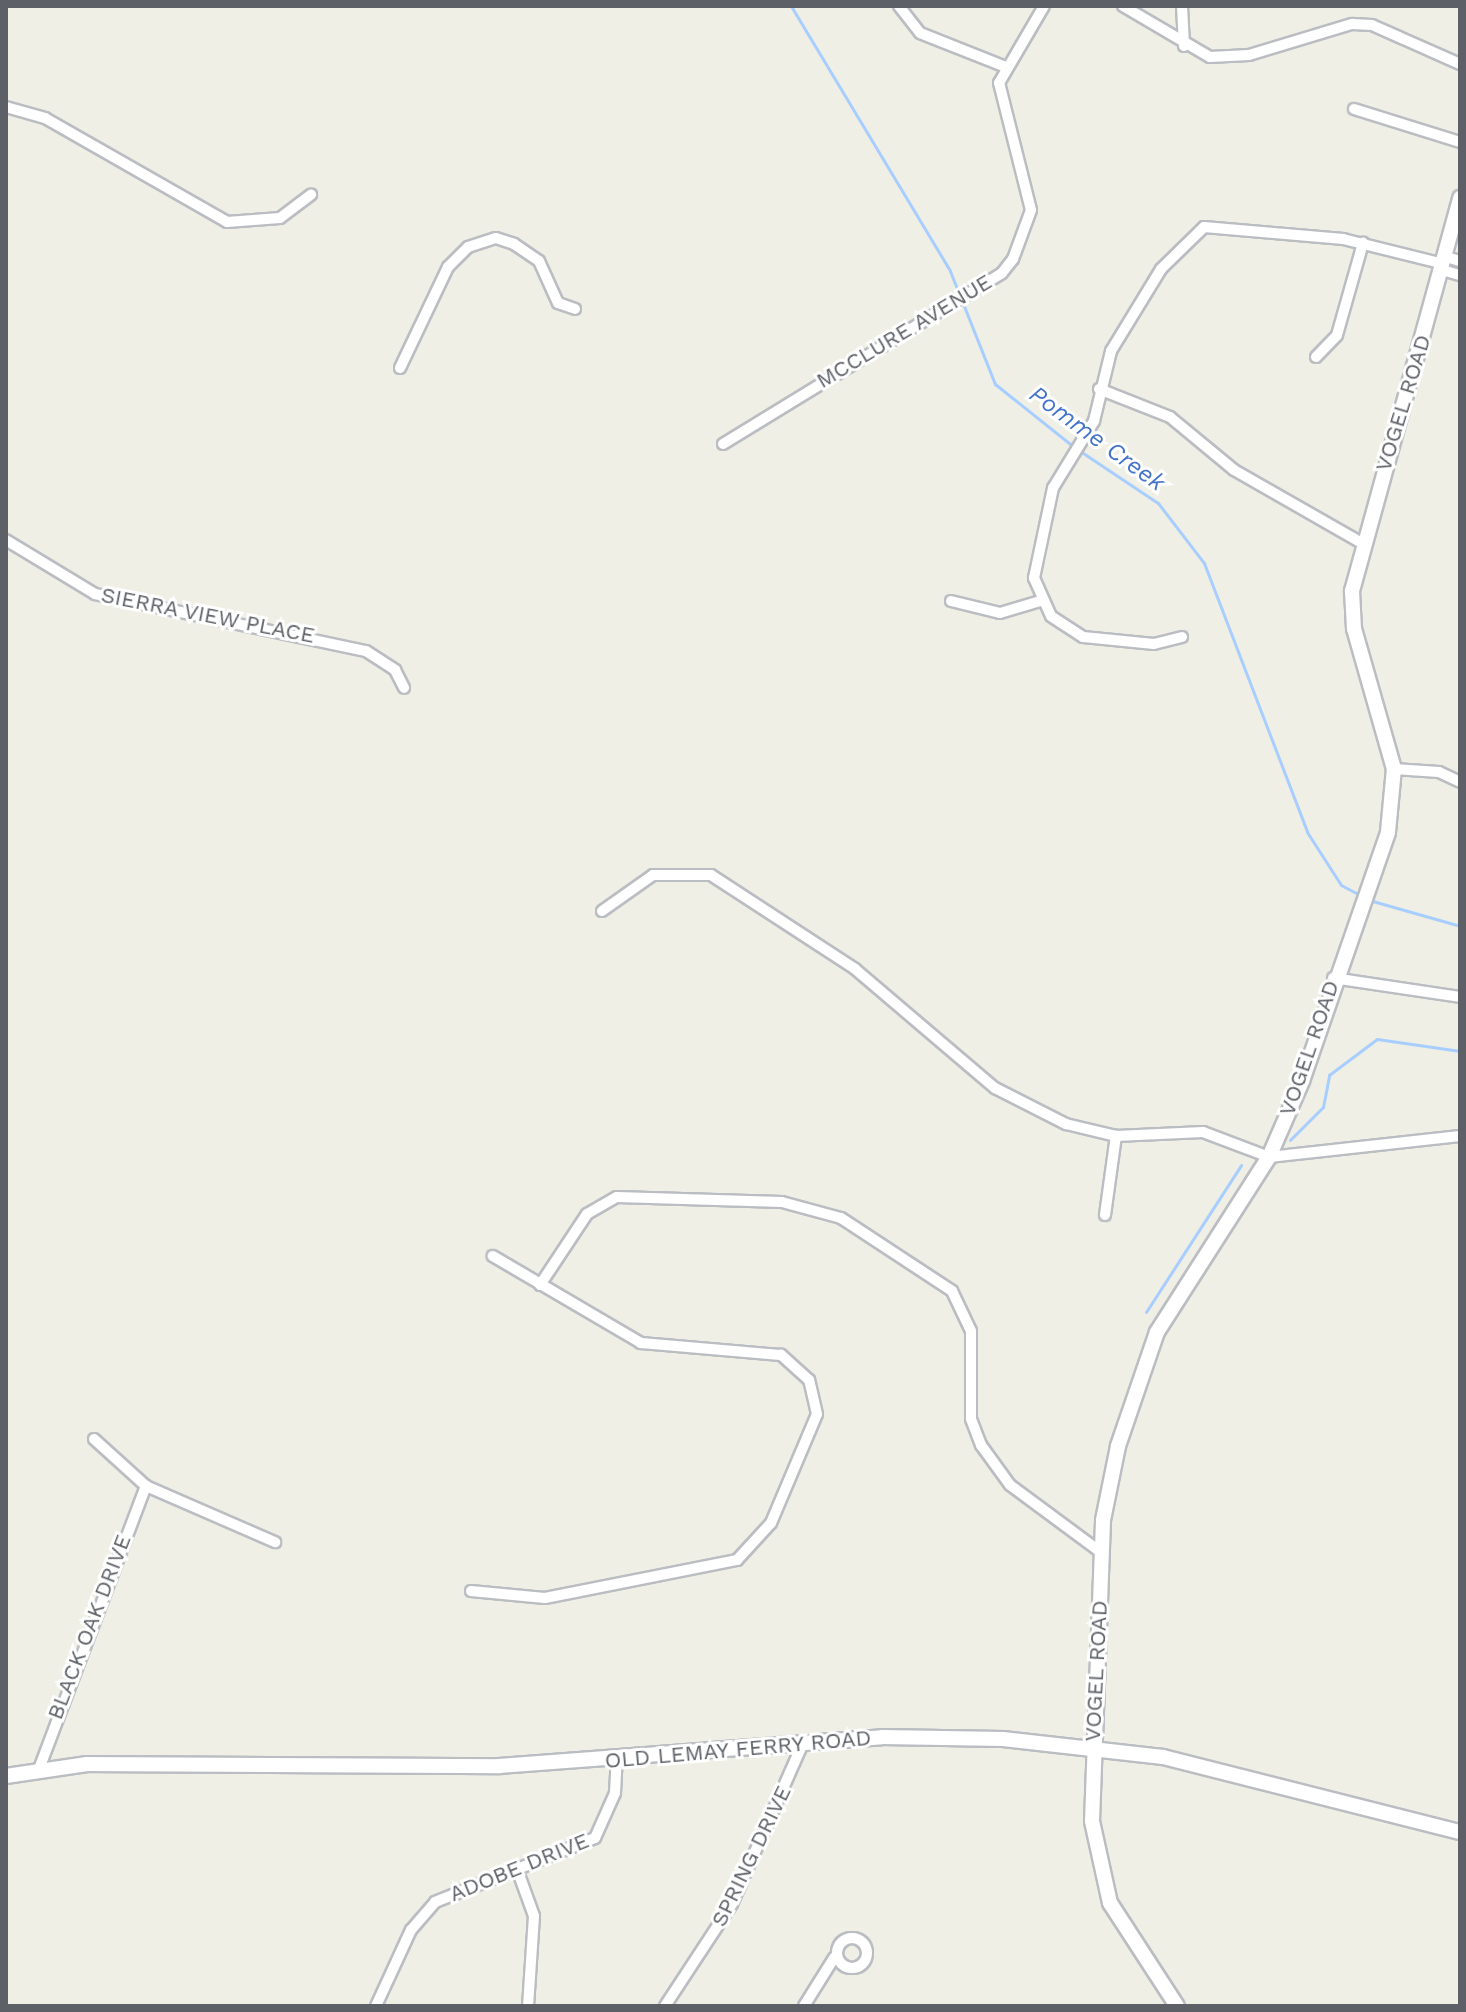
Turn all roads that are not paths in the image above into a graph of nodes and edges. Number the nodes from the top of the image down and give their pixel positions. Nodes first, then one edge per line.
1 (899, 6) edge
2 (1044, 6) edge
3 (1123, 6) edge
4 (1182, 6) edge
5 (1184, 46) junction
6 (1460, 64) edge
7 (1006, 67) junction
8 (6, 107) edge
9 (1354, 109) dead end
10 (1460, 142) edge
11 (311, 195) dead end
12 (1460, 198) edge
13 (1363, 243) junction
14 (1448, 263) edge
15 (1460, 275) edge
16 (575, 309) dead end
17 (1316, 357) dead end
18 (400, 368) dead end
19 (1099, 389) junction
20 (723, 444) dead end
21 (6, 540) edge
22 (1362, 543) junction
23 (951, 601) dead end
24 (1040, 601) junction
25 (1182, 637) dead end
26 (404, 688) dead end
27 (1394, 769) junction
28 (1460, 782) edge
29 (602, 911) dead end
30 (1333, 978) junction
31 (1460, 997) edge
32 (1116, 1136) junction
33 (1460, 1136) edge
34 (1269, 1157) junction
35 (1105, 1215) dead end
36 (493, 1256) dead end
37 (540, 1285) junction
38 (94, 1439) dead end
39 (146, 1486) junction
40 (275, 1542) dead end
41 (1102, 1553) junction
42 (471, 1591) dead end
43 (803, 1743) junction
44 (1091, 1746) junction
45 (617, 1760) junction
46 (39, 1769) junction
47 (6, 1776) edge
48 (1460, 1832) edge
49 (517, 1869) junction
50 (834, 1958) dead end
51 (376, 2006) edge
52 (528, 2006) edge
53 (665, 2006) edge
54 (804, 2006) edge
55 (1177, 2006) edge

1 - 7 street
2 - 7 street, MCCLURE AVENUE
3 - 5 street
4 - 5 street
5 - 6 street
7 - 20 street, MCCLURE AVENUE
8 - 11 street
9 - 10 street
12 - 14 main road, VOGEL ROAD
13 - 14 street
13 - 17 street
13 - 19 street
14 - 15 street
14 - 22 main road, VOGEL ROAD
16 - 18 street
19 - 22 street
19 - 24 street
21 - 26 street, SIERRA VIEW PLACE
22 - 27 main road, VOGEL ROAD
23 - 24 street
24 - 25 street
27 - 28 street
27 - 30 main road, VOGEL ROAD
29 - 32 street
30 - 31 street
30 - 34 main road, VOGEL ROAD
32 - 34 street
32 - 35 street
33 - 34 street
34 - 41 main road, VOGEL ROAD
36 - 37 street
37 - 41 street
37 - 42 street
38 - 39 street
39 - 40 street
39 - 46 street, BLACK OAK DRIVE
41 - 44 main road, VOGEL ROAD
43 - 44 main road, OLD LEMAY FERRY ROAD
43 - 45 main road, OLD LEMAY FERRY ROAD
43 - 53 street, SPRING DRIVE
44 - 48 main road, OLD LEMAY FERRY ROAD
44 - 55 main road, VOGEL ROAD
45 - 46 main road, OLD LEMAY FERRY ROAD
45 - 49 street, ADOBE DRIVE
46 - 47 main road, OLD LEMAY FERRY ROAD
49 - 51 street, ADOBE DRIVE
49 - 52 street
50 - 54 street

